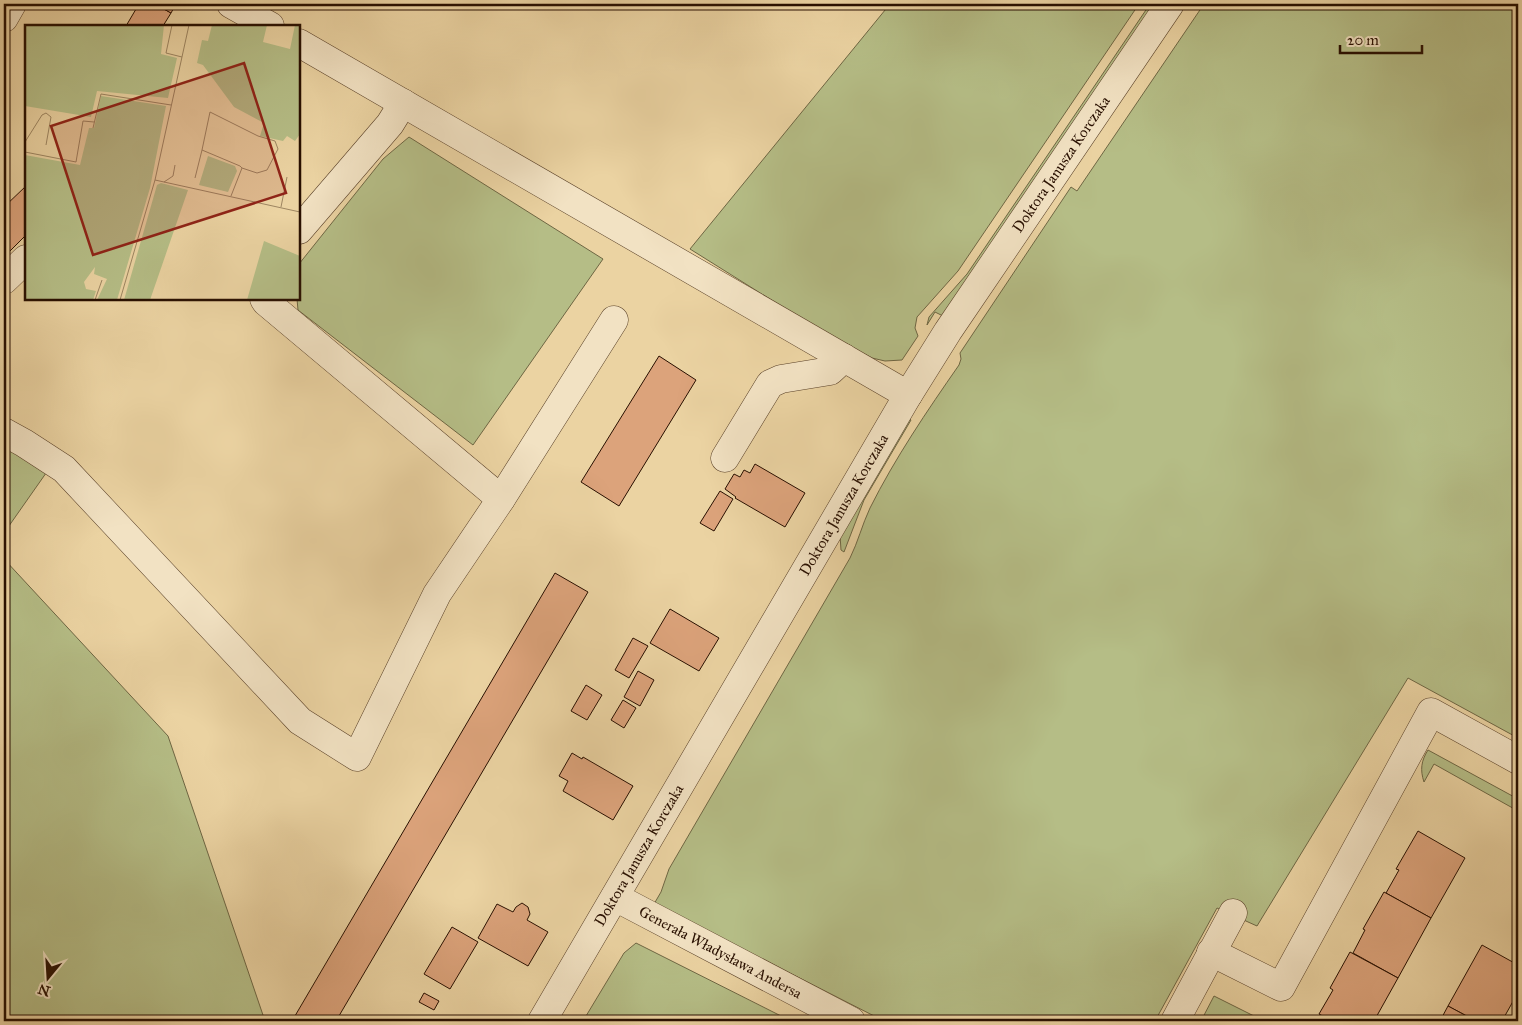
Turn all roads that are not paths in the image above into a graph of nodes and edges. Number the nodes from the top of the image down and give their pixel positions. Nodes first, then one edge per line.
1 (12, 4) edge
2 (231, 4) edge
3 (1170, 4) edge
4 (4, 18) edge
5 (268, 25) edge
6 (300, 44) edge
7 (403, 102) junction
8 (300, 229) edge
9 (25, 260) edge
10 (4, 280) edge
11 (265, 300) edge
12 (614, 320) dead end
13 (844, 358) junction
14 (908, 395) junction
15 (4, 432) edge
16 (725, 458) dead end
17 (501, 499) junction
18 (1518, 760) edge
19 (615, 897) junction
20 (1233, 913) dead end
21 (1211, 952) junction
22 (542, 1021) edge
23 (851, 1021) edge
24 (1175, 1021) edge

1 - 4 street
2 - 5 street
3 - 14 street, Doktora Janusza Korczaka
6 - 7 street
7 - 8 street
7 - 13 street
9 - 10 street
11 - 17 street
12 - 17 street
13 - 14 street
13 - 16 street
14 - 19 street, Doktora Janusza Korczaka
15 - 17 street
18 - 21 street
19 - 22 street, Doktora Janusza Korczaka
19 - 23 street, Generała Władysława Andersa
20 - 21 street
21 - 24 street

